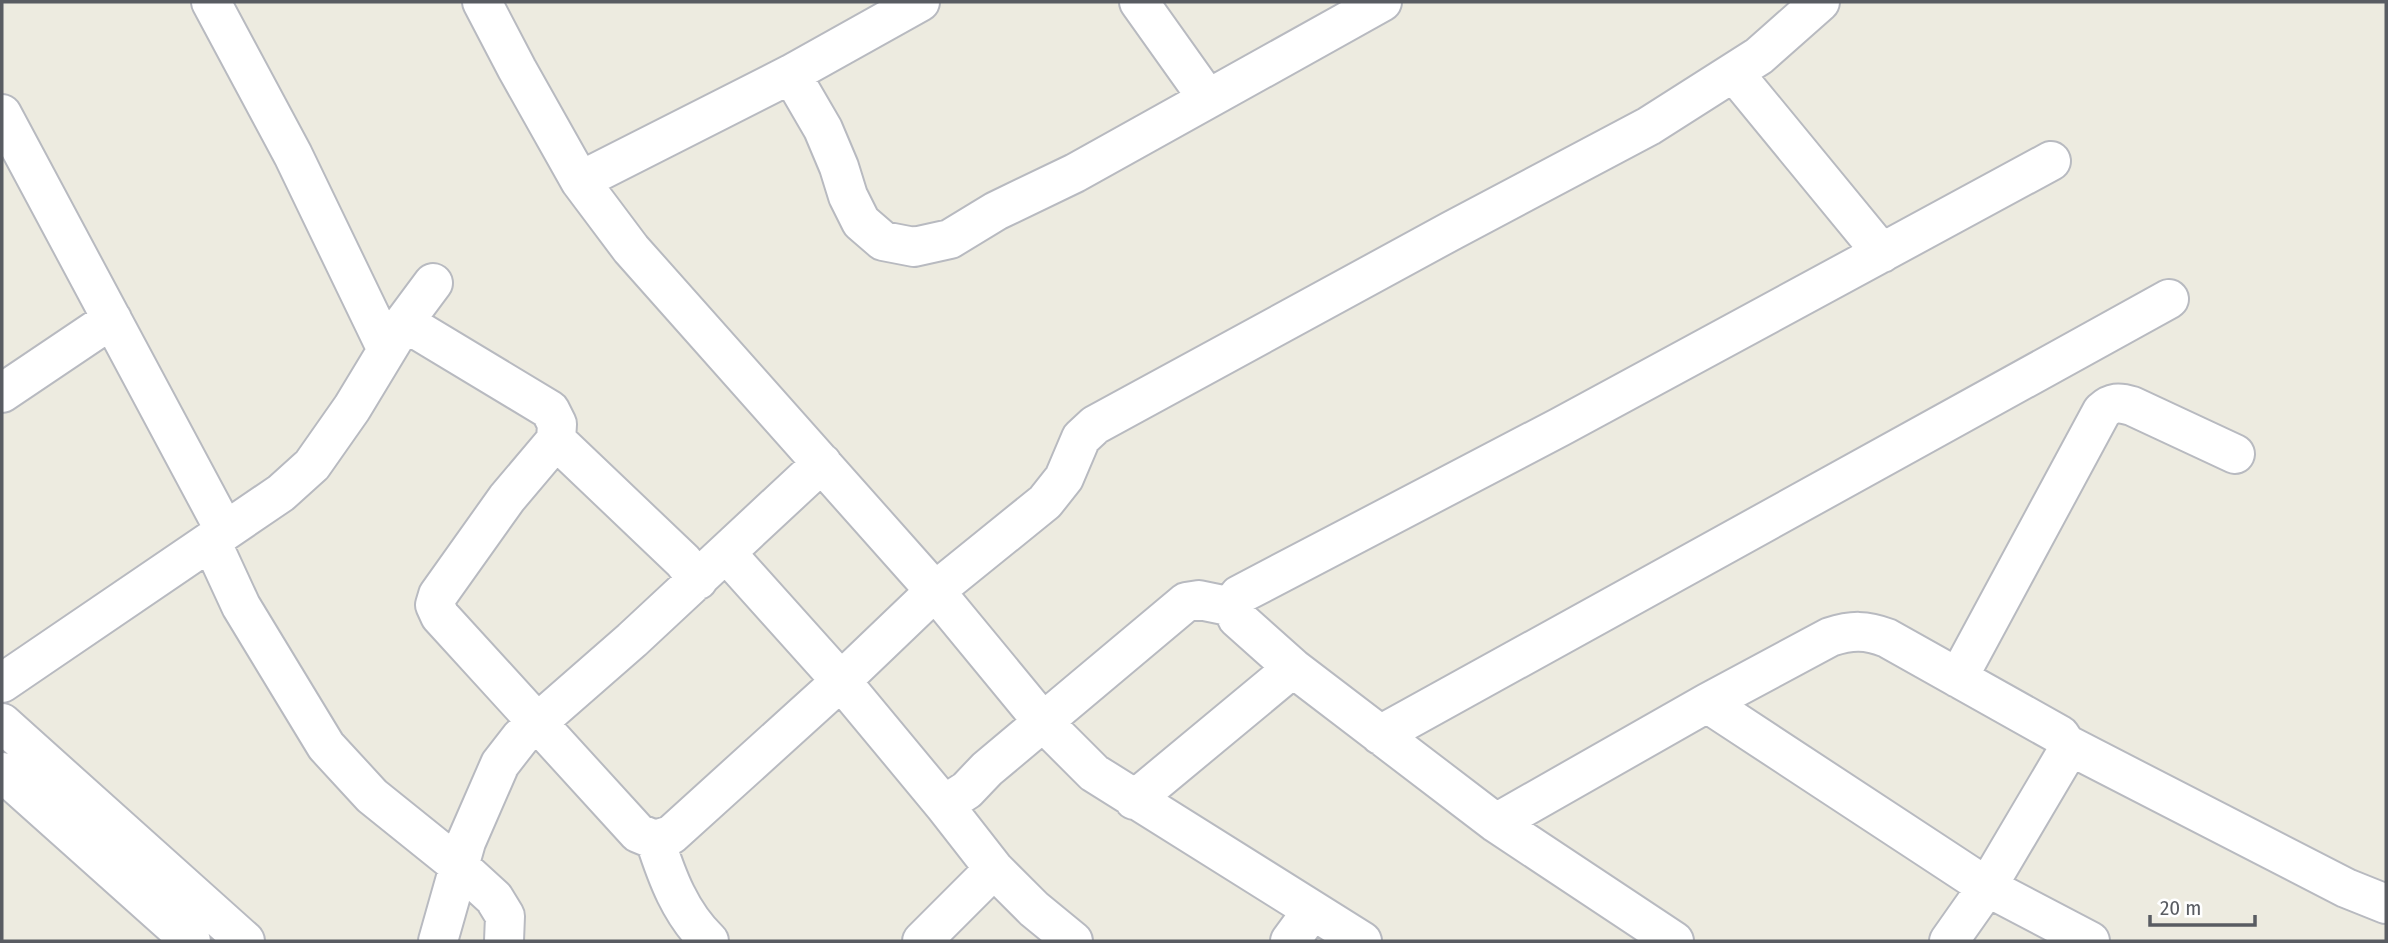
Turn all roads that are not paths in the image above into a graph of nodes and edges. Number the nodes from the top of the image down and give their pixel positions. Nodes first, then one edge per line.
1 (211, 2) edge
2 (482, 2) edge
3 (920, 2) edge
4 (1139, 2) edge
5 (1382, 2) edge
6 (1820, 2) edge
7 (1734, 73) junction
8 (791, 74) junction
9 (1208, 99) junction
10 (2, 114) edge
11 (2051, 161) dead end
12 (580, 181) junction
13 (1882, 253) junction
14 (433, 283) dead end
15 (2169, 299) dead end
16 (112, 319) junction
17 (396, 336) junction
18 (2, 393) edge
19 (556, 440) junction
20 (2235, 454) dead end
21 (822, 463) junction
22 (218, 536) junction
23 (727, 554) junction
24 (698, 580) junction
25 (935, 591) junction
26 (1233, 607) junction
27 (1293, 668) junction
28 (1958, 678) junction
29 (841, 681) junction
30 (2, 683) edge
31 (1707, 703) junction
32 (1043, 722) junction
33 (2, 723) edge
34 (537, 723) junction
35 (1380, 735) junction
36 (2066, 744) junction
37 (2, 772) edge
38 (1134, 800) junction
39 (944, 805) junction
40 (1496, 823) junction
41 (655, 840) junction
42 (459, 866) junction
43 (994, 869) junction
44 (1987, 887) junction
45 (2386, 904) edge
46 (1312, 911) junction
47 (700, 938) edge
48 (191, 941) edge
49 (245, 941) edge
50 (438, 941) edge
51 (504, 941) edge
52 (922, 941) edge
53 (1073, 941) edge
54 (1290, 941) edge
55 (1362, 941) edge
56 (1674, 941) edge
57 (1949, 941) edge
58 (2090, 941) edge

1 - 17 street
2 - 12 street
3 - 8 street
4 - 9 street
5 - 9 street
6 - 7 street
7 - 13 street
7 - 25 street
8 - 9 street
8 - 12 street
10 - 16 street
11 - 13 street
12 - 21 street
13 - 26 street
14 - 17 street
15 - 35 street
16 - 18 street
16 - 22 street
17 - 19 street
17 - 22 street
19 - 24 street
19 - 34 street
20 - 28 street
21 - 23 street
21 - 25 street
22 - 30 street
22 - 42 street
23 - 24 street
23 - 29 street
24 - 34 street
25 - 29 street
25 - 32 street
26 - 27 street
26 - 32 street
27 - 35 street
27 - 38 street
28 - 31 street
28 - 36 street
29 - 39 street
29 - 41 street
31 - 40 street
31 - 44 street
32 - 38 street
32 - 39 street
33 - 49 street
34 - 41 street
34 - 42 street
35 - 40 street
36 - 44 street
36 - 45 street
37 - 48 street
38 - 46 street
39 - 43 street
40 - 56 street
41 - 47 street
42 - 50 street
42 - 51 street
43 - 52 street
43 - 53 street
44 - 57 street
44 - 58 street
46 - 54 street
46 - 55 street

